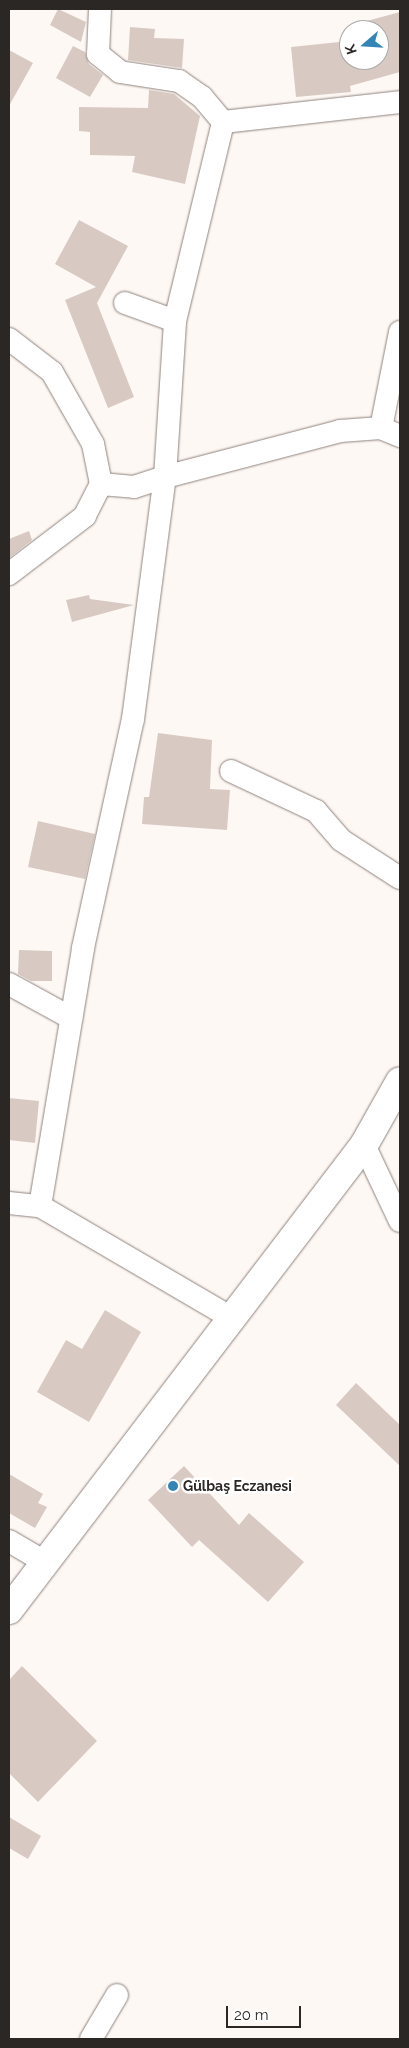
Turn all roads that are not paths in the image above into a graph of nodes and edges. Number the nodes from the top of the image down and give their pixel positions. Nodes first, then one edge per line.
1 (100, 9) edge
2 (400, 102) edge
3 (223, 122) junction
4 (125, 303) dead end
5 (175, 320) junction
6 (400, 332) edge
7 (9, 339) edge
8 (391, 432) edge
9 (165, 476) junction
10 (101, 484) junction
11 (9, 574) edge
12 (232, 771) dead end
13 (400, 878) edge
14 (9, 984) edge
15 (71, 1018) junction
16 (400, 1081) edge
17 (364, 1145) junction
18 (9, 1203) edge
19 (40, 1206) junction
20 (400, 1221) edge
21 (232, 1318) junction
22 (9, 1541) edge
23 (45, 1562) junction
24 (9, 1610) edge
25 (117, 1995) dead end
26 (91, 2039) edge

1 - 3 street
2 - 3 street
3 - 5 street
4 - 5 street
5 - 9 street
6 - 8 street
7 - 10 street
8 - 9 street
9 - 10 street
9 - 15 street
10 - 11 street
12 - 13 street
14 - 15 street
15 - 19 street
16 - 17 street
17 - 20 street
17 - 21 street
18 - 19 street
19 - 21 street
21 - 23 street
22 - 23 street
23 - 24 street
25 - 26 street

